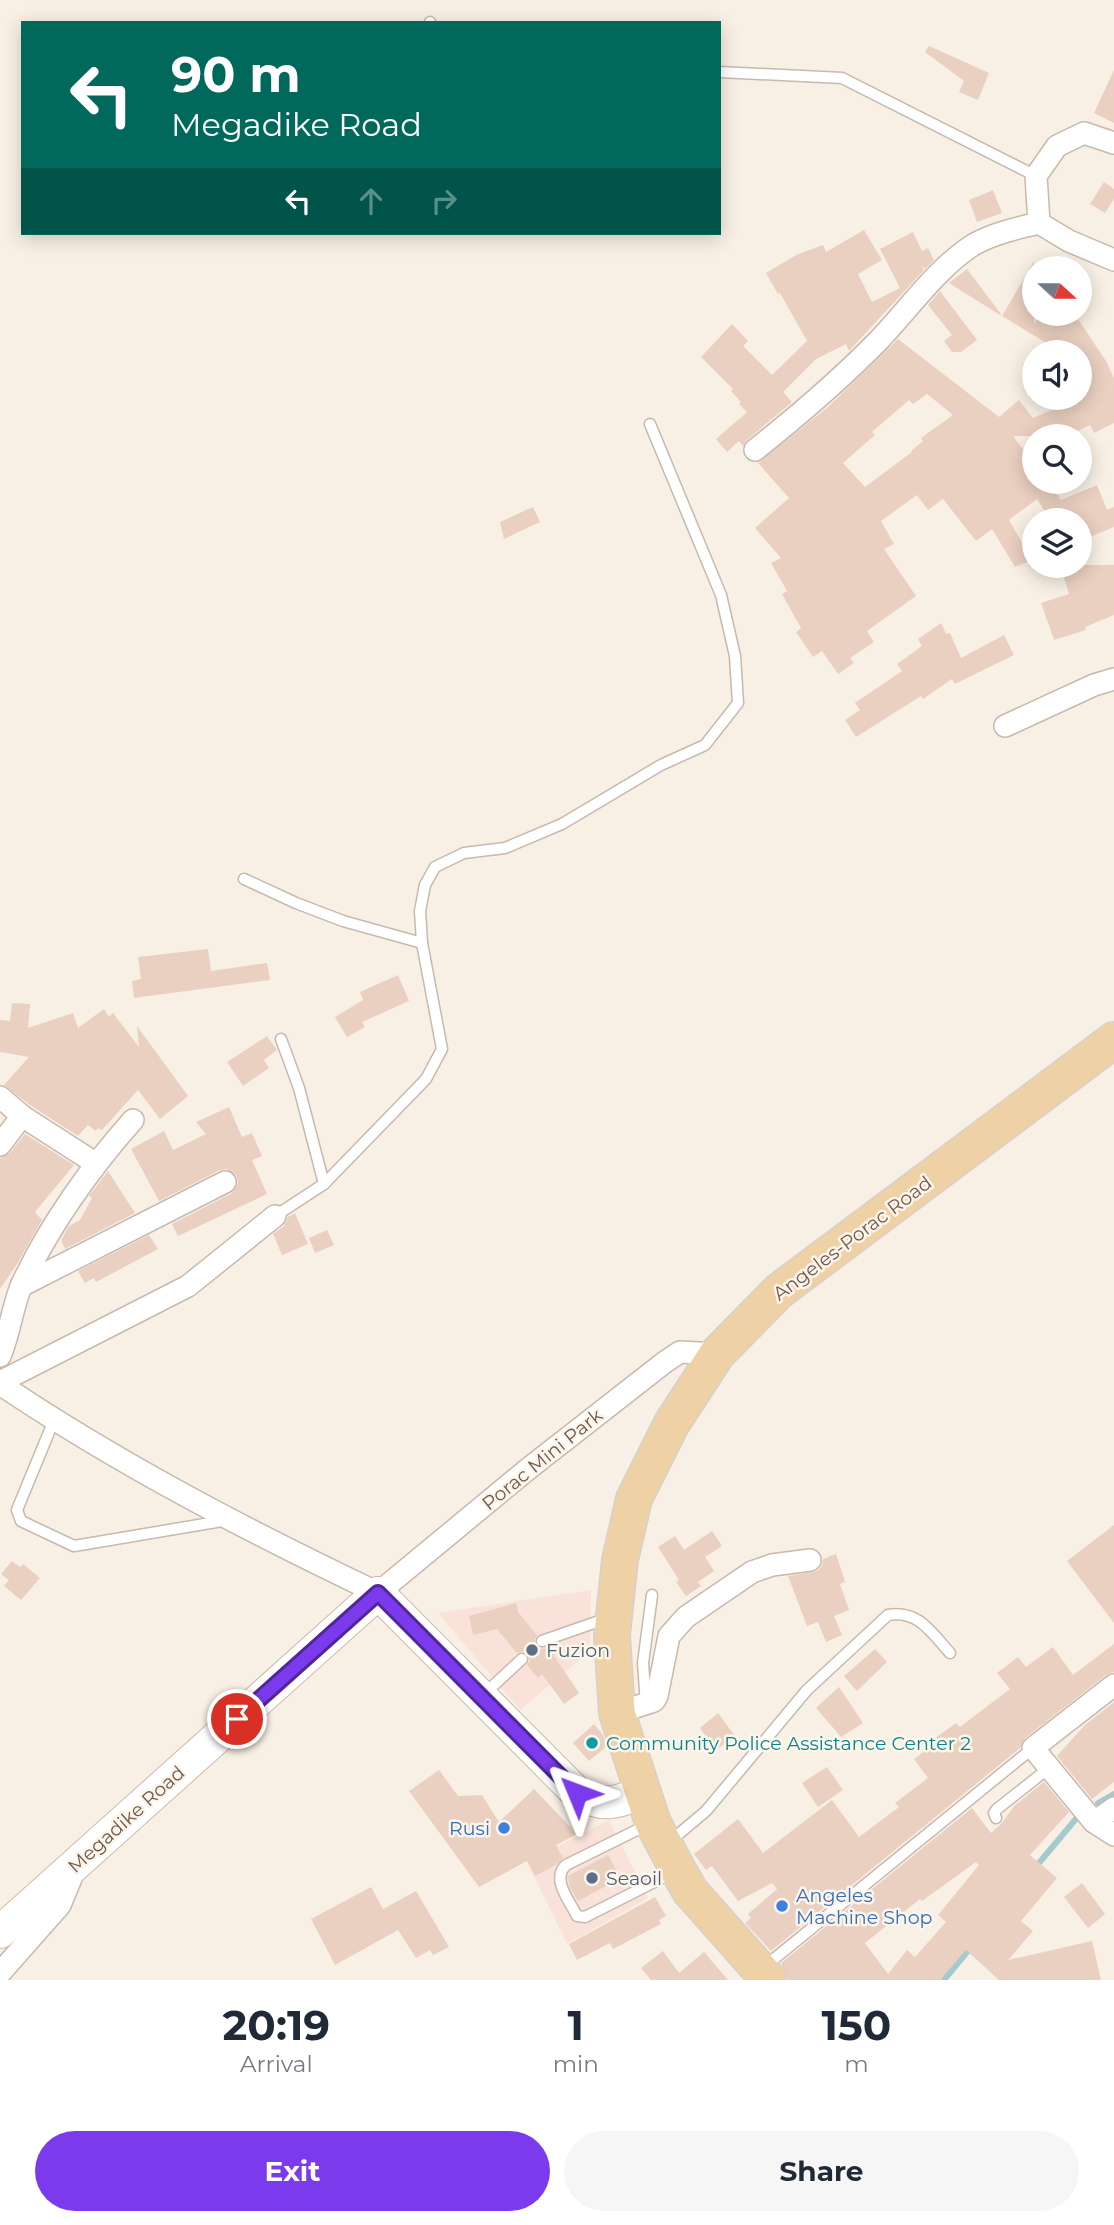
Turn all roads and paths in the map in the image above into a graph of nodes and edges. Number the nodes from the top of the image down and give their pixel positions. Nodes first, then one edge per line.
1 (721, 72) edge
2 (1114, 142) edge
3 (1036, 176) junction
4 (1039, 223) junction
5 (1111, 251) edge
6 (650, 424) dead end
7 (755, 450) dead end
8 (1114, 679) edge
9 (1005, 726) dead end
10 (244, 879) dead end
11 (422, 943) junction
12 (281, 1039) dead end
13 (1114, 1040) edge
14 (0, 1097) edge
15 (22, 1115) junction
16 (133, 1120) dead end
17 (0, 1145) edge
18 (95, 1163) junction
19 (225, 1182) dead end
20 (324, 1184) junction
21 (275, 1216) joint
22 (21, 1286) junction
23 (717, 1354) junction
24 (0, 1356) edge
25 (0, 1383) edge
26 (54, 1420) junction
27 (229, 1520) junction
28 (810, 1560) dead end
29 (378, 1593) junction
30 (652, 1595) dead end
31 (614, 1616) junction
32 (542, 1641) dead end
33 (950, 1653) dead end
34 (522, 1659) dead end
35 (1114, 1685) edge
36 (482, 1696) junction
37 (631, 1709) junction
38 (1033, 1748) junction
39 (1049, 1768) junction
40 (1114, 1808) edge
41 (996, 1818) dead end
42 (1094, 1822) junction
43 (659, 1833) junction
44 (1114, 1835) edge
45 (76, 1864) junction
46 (0, 1932) edge
47 (0, 1973) edge
48 (764, 1975) edge

1 - 3 lane
2 - 3 street
3 - 4 street
4 - 5 street
4 - 7 street
6 - 11 lane
8 - 9 street
10 - 11 lane
11 - 20 lane
12 - 20 lane
13 - 23 main road, Angeles-Porac Road
14 - 15 street
15 - 17 street
15 - 18 street
16 - 18 street
18 - 22 street
19 - 22 street
20 - 21 lane
21 - 25 street
22 - 24 street
23 - 29 street, Porac Mini Park
23 - 31 main road, Angeles-Porac Road
25 - 26 street
26 - 27 street
26 - 27 lane
27 - 29 street
28 - 37 street
29 - 36 main road
29 - 45 main road, Megadike Road
30 - 37 lane
31 - 32 lane
31 - 37 main road, Angeles-Porac Road
33 - 43 lane
34 - 36 lane
35 - 38 street
36 - 43 main road
37 - 43 main road, Angeles-Porac Road
38 - 39 street
38 - 48 lane
39 - 41 lane
39 - 42 street
40 - 42 street
42 - 44 street
43 - 43 lane
43 - 48 main road, Angeles-Porac Road
45 - 46 main road, Megadike Road
45 - 47 street

